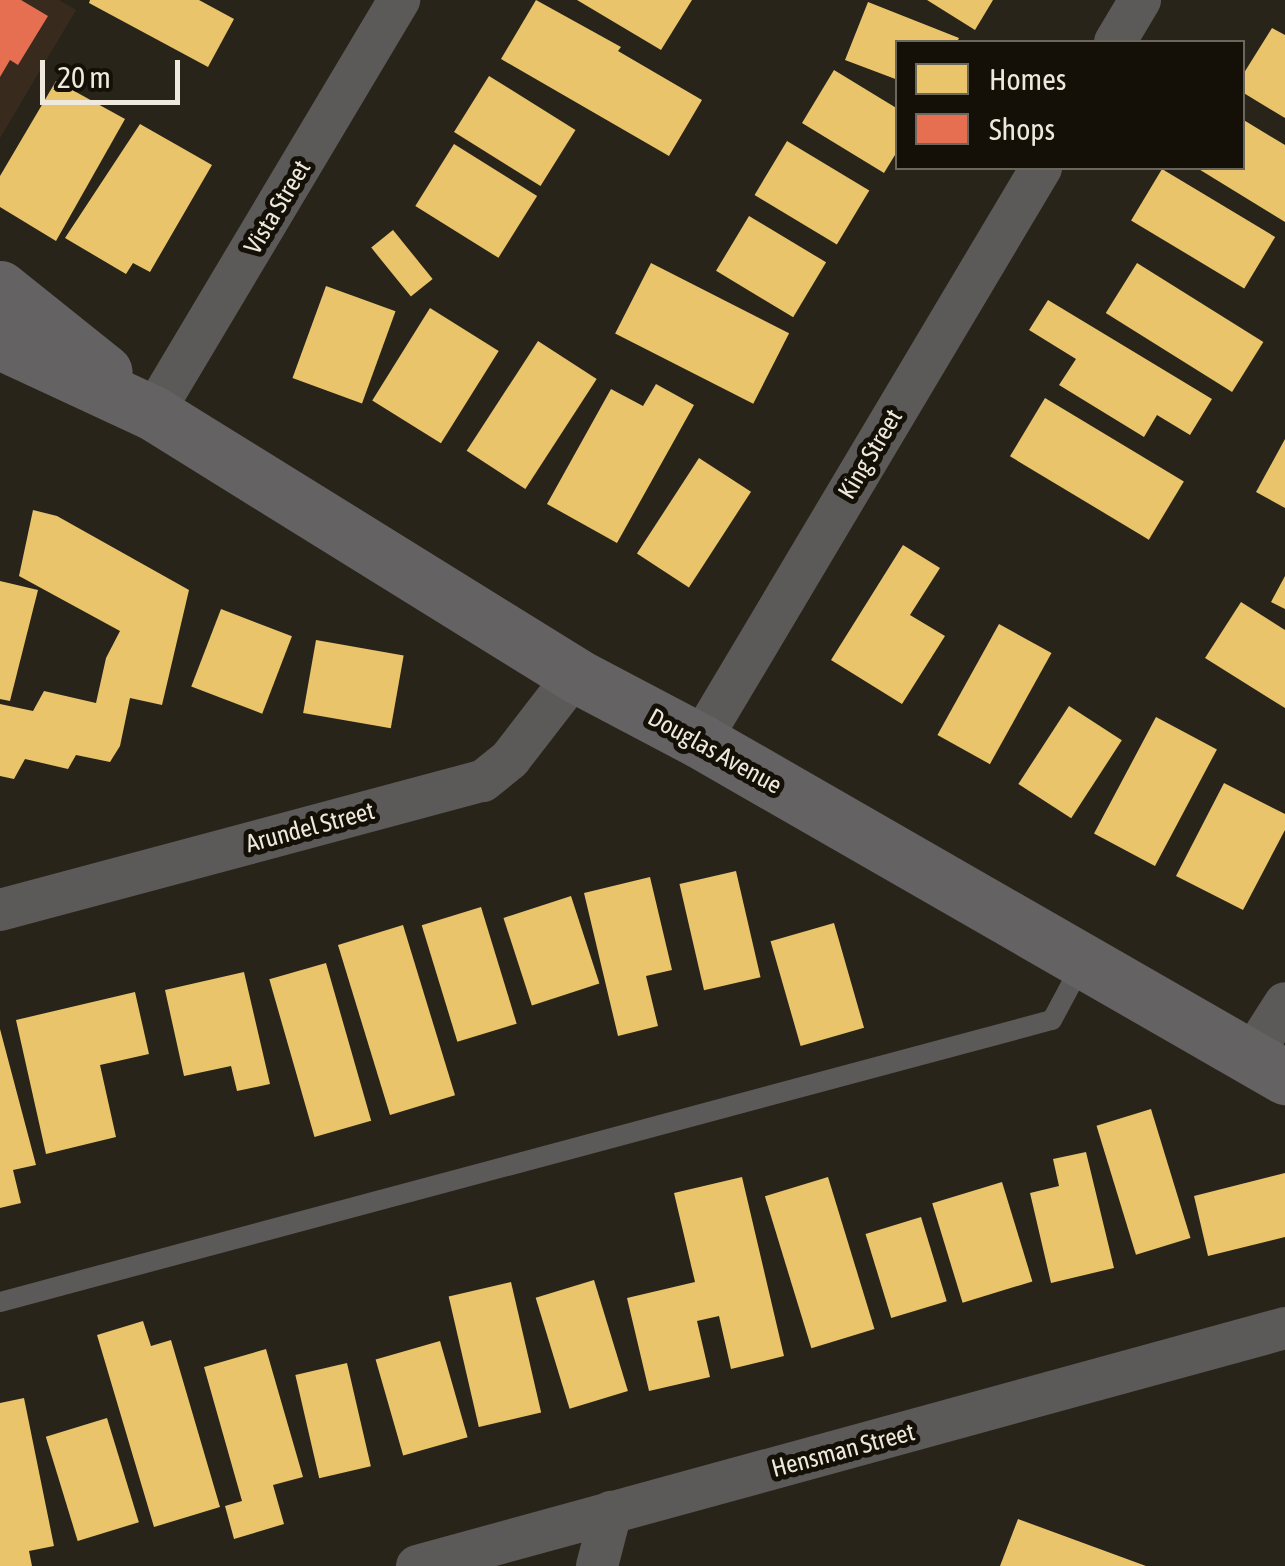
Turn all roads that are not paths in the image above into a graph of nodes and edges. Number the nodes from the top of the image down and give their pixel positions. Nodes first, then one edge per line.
1 (399, 0) edge
2 (1140, 0) edge
3 (1116, 40) edge
4 (1040, 170) edge
5 (0, 288) edge
6 (0, 342) edge
7 (154, 412) junction
8 (575, 675) junction
9 (700, 741) junction
10 (0, 910) edge
11 (1084, 961) junction
12 (1285, 1002) edge
13 (1268, 1068) edge
14 (0, 1302) edge
15 (1280, 1336) edge
16 (611, 1512) junction
17 (417, 1566) edge
18 (597, 1566) edge

1 - 7 street, Vista Street
2 - 3 street
4 - 9 street, King Street
5 - 7 main road, Douglas Avenue
6 - 7 main road, Douglas Avenue
7 - 8 main road, Douglas Avenue
8 - 9 main road, Douglas Avenue
8 - 10 street, Arundel Street
9 - 11 main road, Douglas Avenue
11 - 13 main road, Douglas Avenue
11 - 14 lane
12 - 13 street
15 - 16 street, Hensman Street
16 - 17 street, Hensman Street
16 - 18 street

